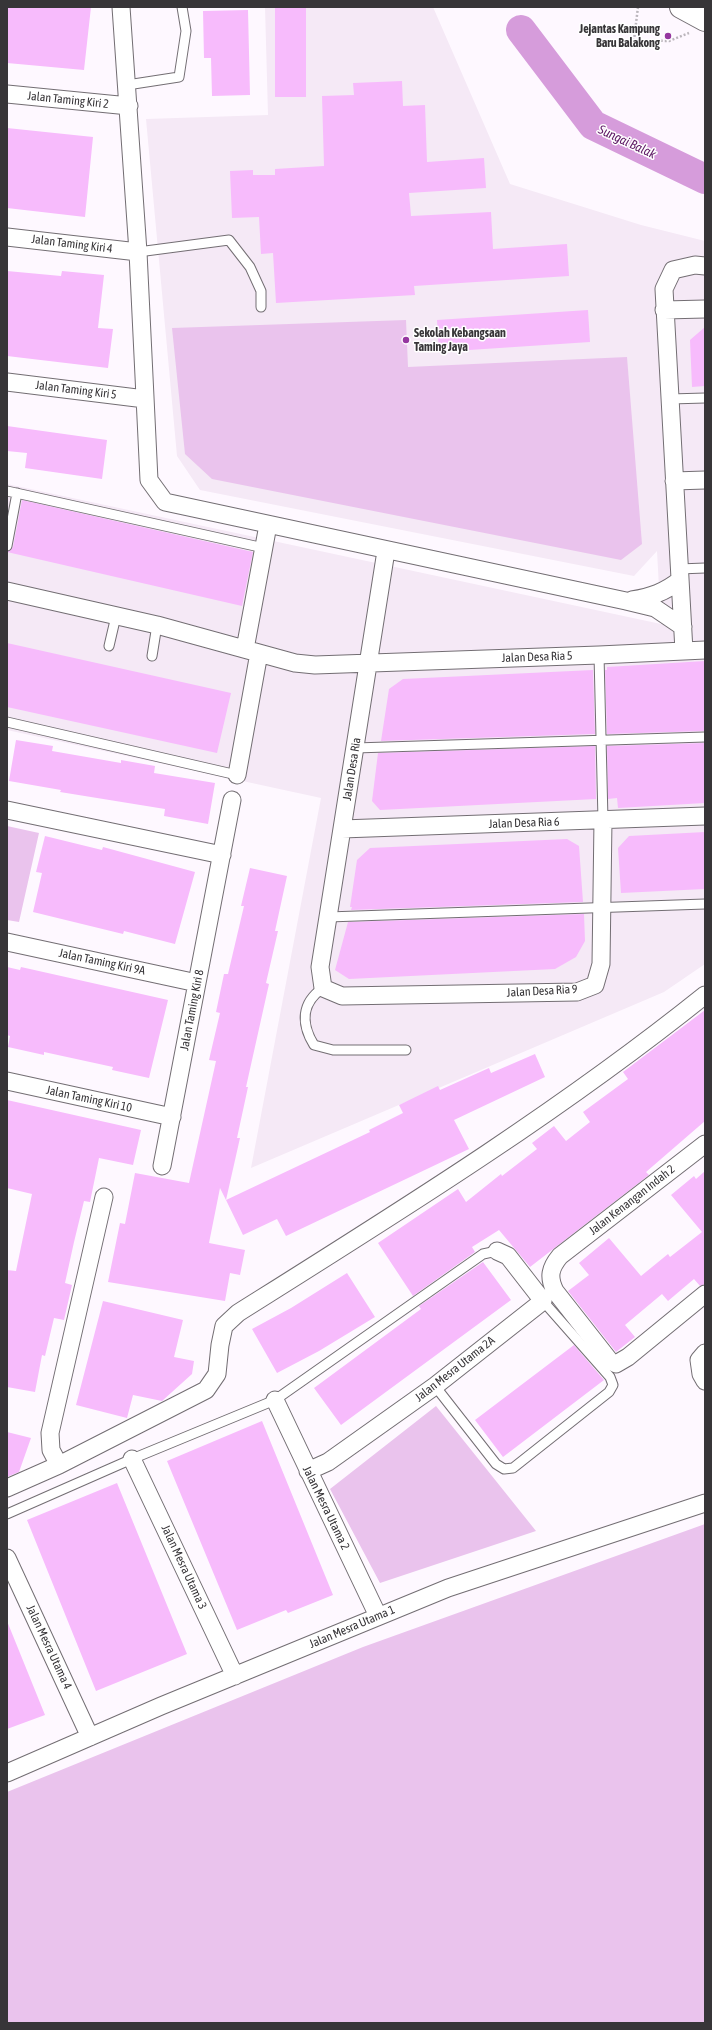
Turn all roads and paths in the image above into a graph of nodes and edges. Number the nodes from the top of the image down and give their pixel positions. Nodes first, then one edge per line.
1 (121, 7) edge
2 (182, 7) edge
3 (638, 7) edge
4 (681, 7) edge
5 (698, 26) edge
6 (126, 85) junction
7 (7, 94) edge
8 (129, 106) junction
9 (7, 237) edge
10 (138, 252) junction
11 (705, 266) edge
12 (261, 307) dead end
13 (705, 309) edge
14 (664, 310) junction
15 (7, 382) edge
16 (705, 398) edge
17 (145, 399) junction
18 (670, 399) junction
19 (705, 480) edge
20 (674, 481) junction
21 (7, 491) edge
22 (17, 493) junction
23 (268, 525) junction
24 (7, 546) edge
25 (264, 548) junction
26 (386, 550) junction
27 (705, 568) edge
28 (680, 574) junction
29 (7, 591) edge
30 (626, 601) junction
31 (116, 616) junction
32 (157, 625) junction
33 (683, 627) junction
34 (109, 646) dead end
35 (705, 650) edge
36 (252, 651) junction
37 (684, 651) junction
38 (599, 655) junction
39 (152, 656) dead end
40 (369, 663) junction
41 (7, 722) edge
42 (705, 737) edge
43 (600, 740) junction
44 (355, 748) junction
45 (237, 774) joint
46 (232, 800) dead end
47 (7, 810) edge
48 (705, 816) edge
49 (603, 820) junction
50 (342, 830) junction
51 (222, 854) junction
52 (705, 904) edge
53 (602, 908) junction
54 (328, 917) junction
55 (7, 942) edge
56 (197, 983) junction
57 (323, 988) junction
58 (705, 995) edge
59 (406, 1050) dead end
60 (7, 1081) edge
61 (172, 1117) junction
62 (705, 1144) edge
63 (162, 1166) dead end
64 (104, 1197) dead end
65 (497, 1250) joint
66 (705, 1294) edge
67 (543, 1301) junction
68 (705, 1353) edge
69 (705, 1381) edge
70 (435, 1386) junction
71 (275, 1400) junction
72 (132, 1459) junction
73 (59, 1465) junction
74 (308, 1471) junction
75 (7, 1488) edge
76 (705, 1503) edge
77 (7, 1514) edge
78 (7, 1558) edge
79 (378, 1616) junction
80 (235, 1676) junction
81 (90, 1737) junction
82 (7, 1774) edge

1 - 6 street
2 - 6 lane
3 - 5 path
4 - 5 highway
6 - 8 street
7 - 8 street, Jalan Taming Kiri 2
8 - 10 street
9 - 10 street, Jalan Taming Kiri 4
10 - 12 lane
10 - 17 street
11 - 14 street
13 - 14 street
14 - 18 street
15 - 17 street, Jalan Taming Kiri 5
16 - 18 lane
17 - 23 street
18 - 20 street
19 - 20 street
20 - 28 street
21 - 22 lane
22 - 24 lane
22 - 25 lane
23 - 25 street
23 - 26 street
25 - 36 street
26 - 30 street
26 - 40 street, Jalan Desa Ria
27 - 28 lane
28 - 30 street
28 - 33 street
29 - 31 street, Jalan Desa Ria 5
30 - 33 street
31 - 32 street, Jalan Desa Ria 5
31 - 34 lane
32 - 36 street, Jalan Desa Ria 5
32 - 39 lane
33 - 37 street
35 - 37 street, Jalan Desa Ria 5
36 - 40 street, Jalan Desa Ria 5
36 - 45 street
37 - 38 street, Jalan Desa Ria 5
38 - 40 street, Jalan Desa Ria 5
38 - 43 lane
40 - 44 street, Jalan Desa Ria
41 - 45 lane
42 - 43 lane
43 - 44 lane
43 - 49 lane
44 - 50 street, Jalan Desa Ria
46 - 51 street, Jalan Taming Kiri 8
47 - 51 street
48 - 49 street, Jalan Desa Ria 6
49 - 50 street, Jalan Desa Ria 6
49 - 53 street, Jalan Desa Ria 9
50 - 54 street, Jalan Desa Ria
51 - 56 street, Jalan Taming Kiri 8
52 - 53 lane
53 - 54 lane
53 - 57 street, Jalan Desa Ria 9
54 - 57 street, Jalan Desa Ria
55 - 56 street, Jalan Taming Kiri 9A
56 - 61 street, Jalan Taming Kiri 8
57 - 59 lane
58 - 73 street
60 - 61 street, Jalan Taming Kiri 10
61 - 63 street, Jalan Taming Kiri 8
62 - 66 street, Jalan Kenangan Indah 2
64 - 73 street
65 - 67 street
65 - 71 lane
67 - 70 street, Jalan Mesra Utama 2A
67 - 70 lane
68 - 69 street
70 - 74 street, Jalan Mesra Utama 2A
71 - 72 lane
71 - 74 street, Jalan Mesra Utama 2
72 - 77 lane
72 - 80 street, Jalan Mesra Utama 3
73 - 75 street
74 - 79 street, Jalan Mesra Utama 2
76 - 79 street, Jalan Mesra Utama 1
78 - 81 street, Jalan Mesra Utama 4
79 - 80 street, Jalan Mesra Utama 1
80 - 81 street, Jalan Mesra Utama 1
81 - 82 street, Jalan Mesra Utama 1

